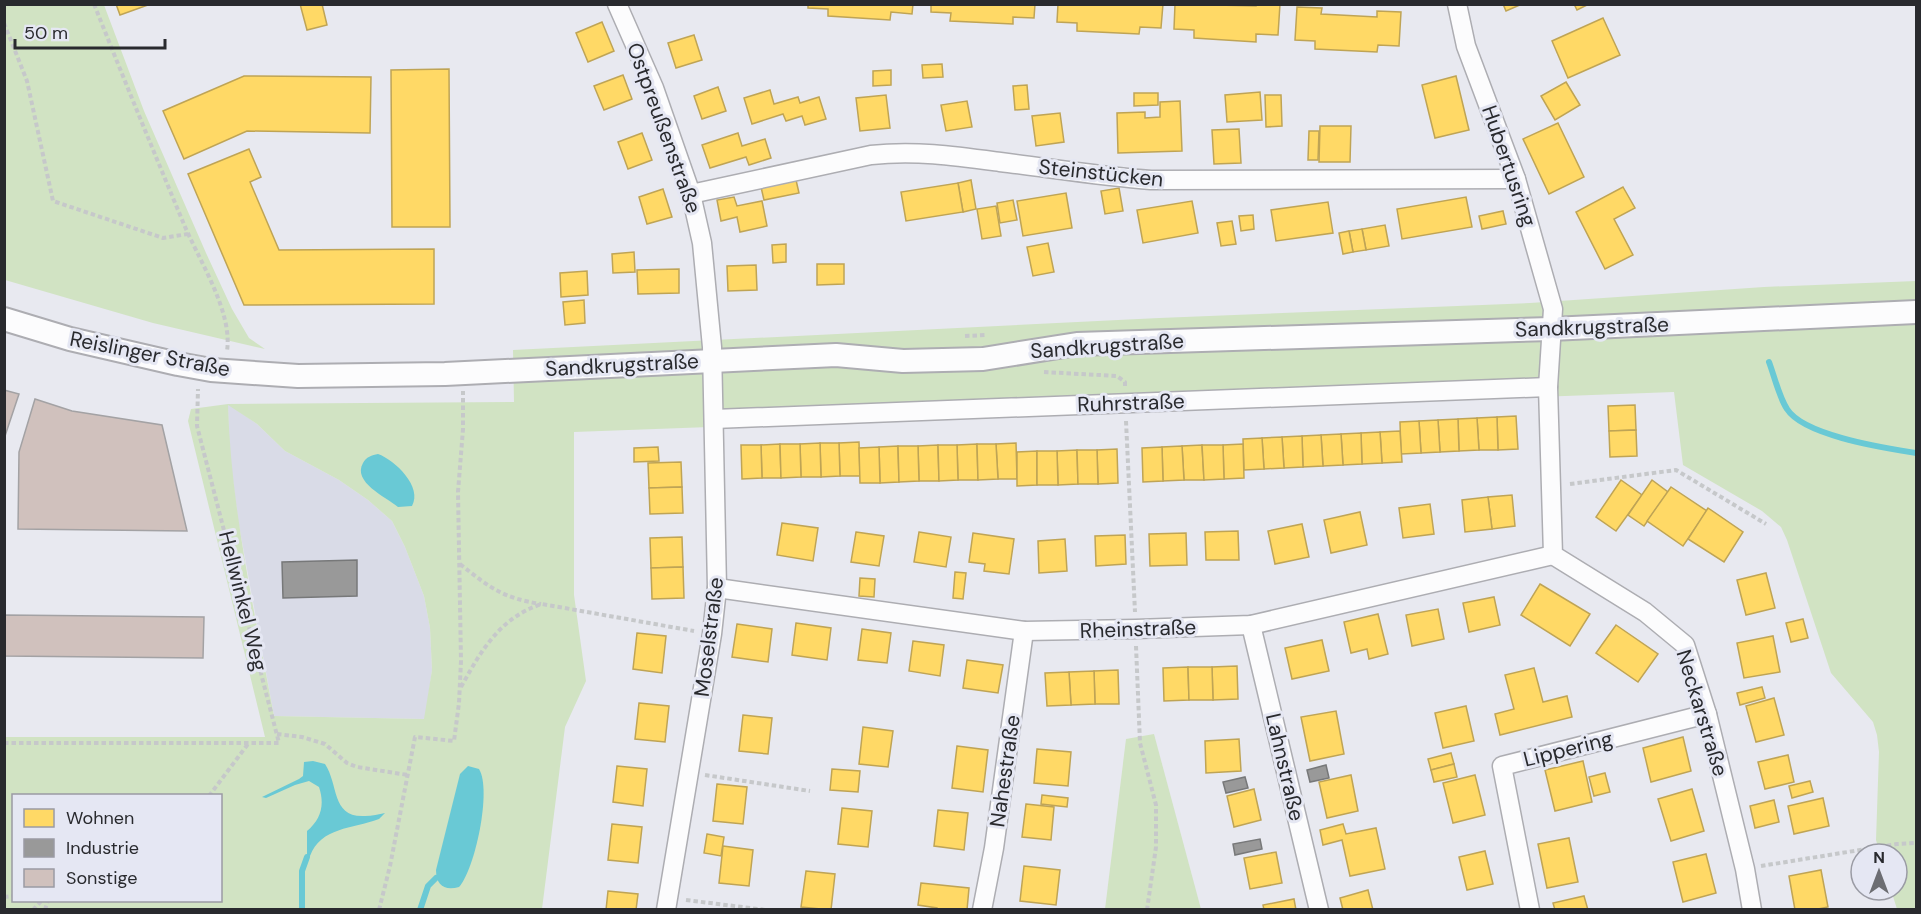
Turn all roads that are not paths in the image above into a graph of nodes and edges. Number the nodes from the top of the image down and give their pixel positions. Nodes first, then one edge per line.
1 (617, 4) edge
2 (1457, 4) edge
3 (1516, 179) junction
4 (691, 194) junction
5 (1917, 312) edge
6 (4, 319) edge
7 (1551, 329) junction
8 (712, 361) junction
9 (298, 376) joint
10 (1548, 387) junction
11 (714, 419) junction
12 (1553, 555) junction
13 (717, 588) junction
14 (1251, 625) junction
15 (1024, 631) junction
16 (1707, 714) junction
17 (666, 904) edge
18 (982, 909) edge
19 (1319, 909) edge
20 (1530, 909) edge
21 (1752, 909) edge

1 - 4 street, Ostpreußenstraße
2 - 3 street, Hubertusring
3 - 4 street, Steinstücken
3 - 7 street, Hubertusring
4 - 8 street, Ostpreußenstraße
5 - 7 street, Sandkrugstraße
6 - 9 street, Reislinger Straße
7 - 8 street, Sandkrugstraße
7 - 10 street
8 - 9 street, Sandkrugstraße
8 - 11 street, Moselstraße
10 - 11 street, Ruhrstraße
10 - 12 street
11 - 13 street, Moselstraße
12 - 14 street, Rheinstraße
12 - 16 street, Neckarstraße
13 - 15 street, Rheinstraße
13 - 17 street, Moselstraße
14 - 15 street, Rheinstraße
14 - 19 street, Lahnstraße
15 - 18 street, Nahestraße
16 - 20 street, Lippering
16 - 21 street, Neckarstraße

